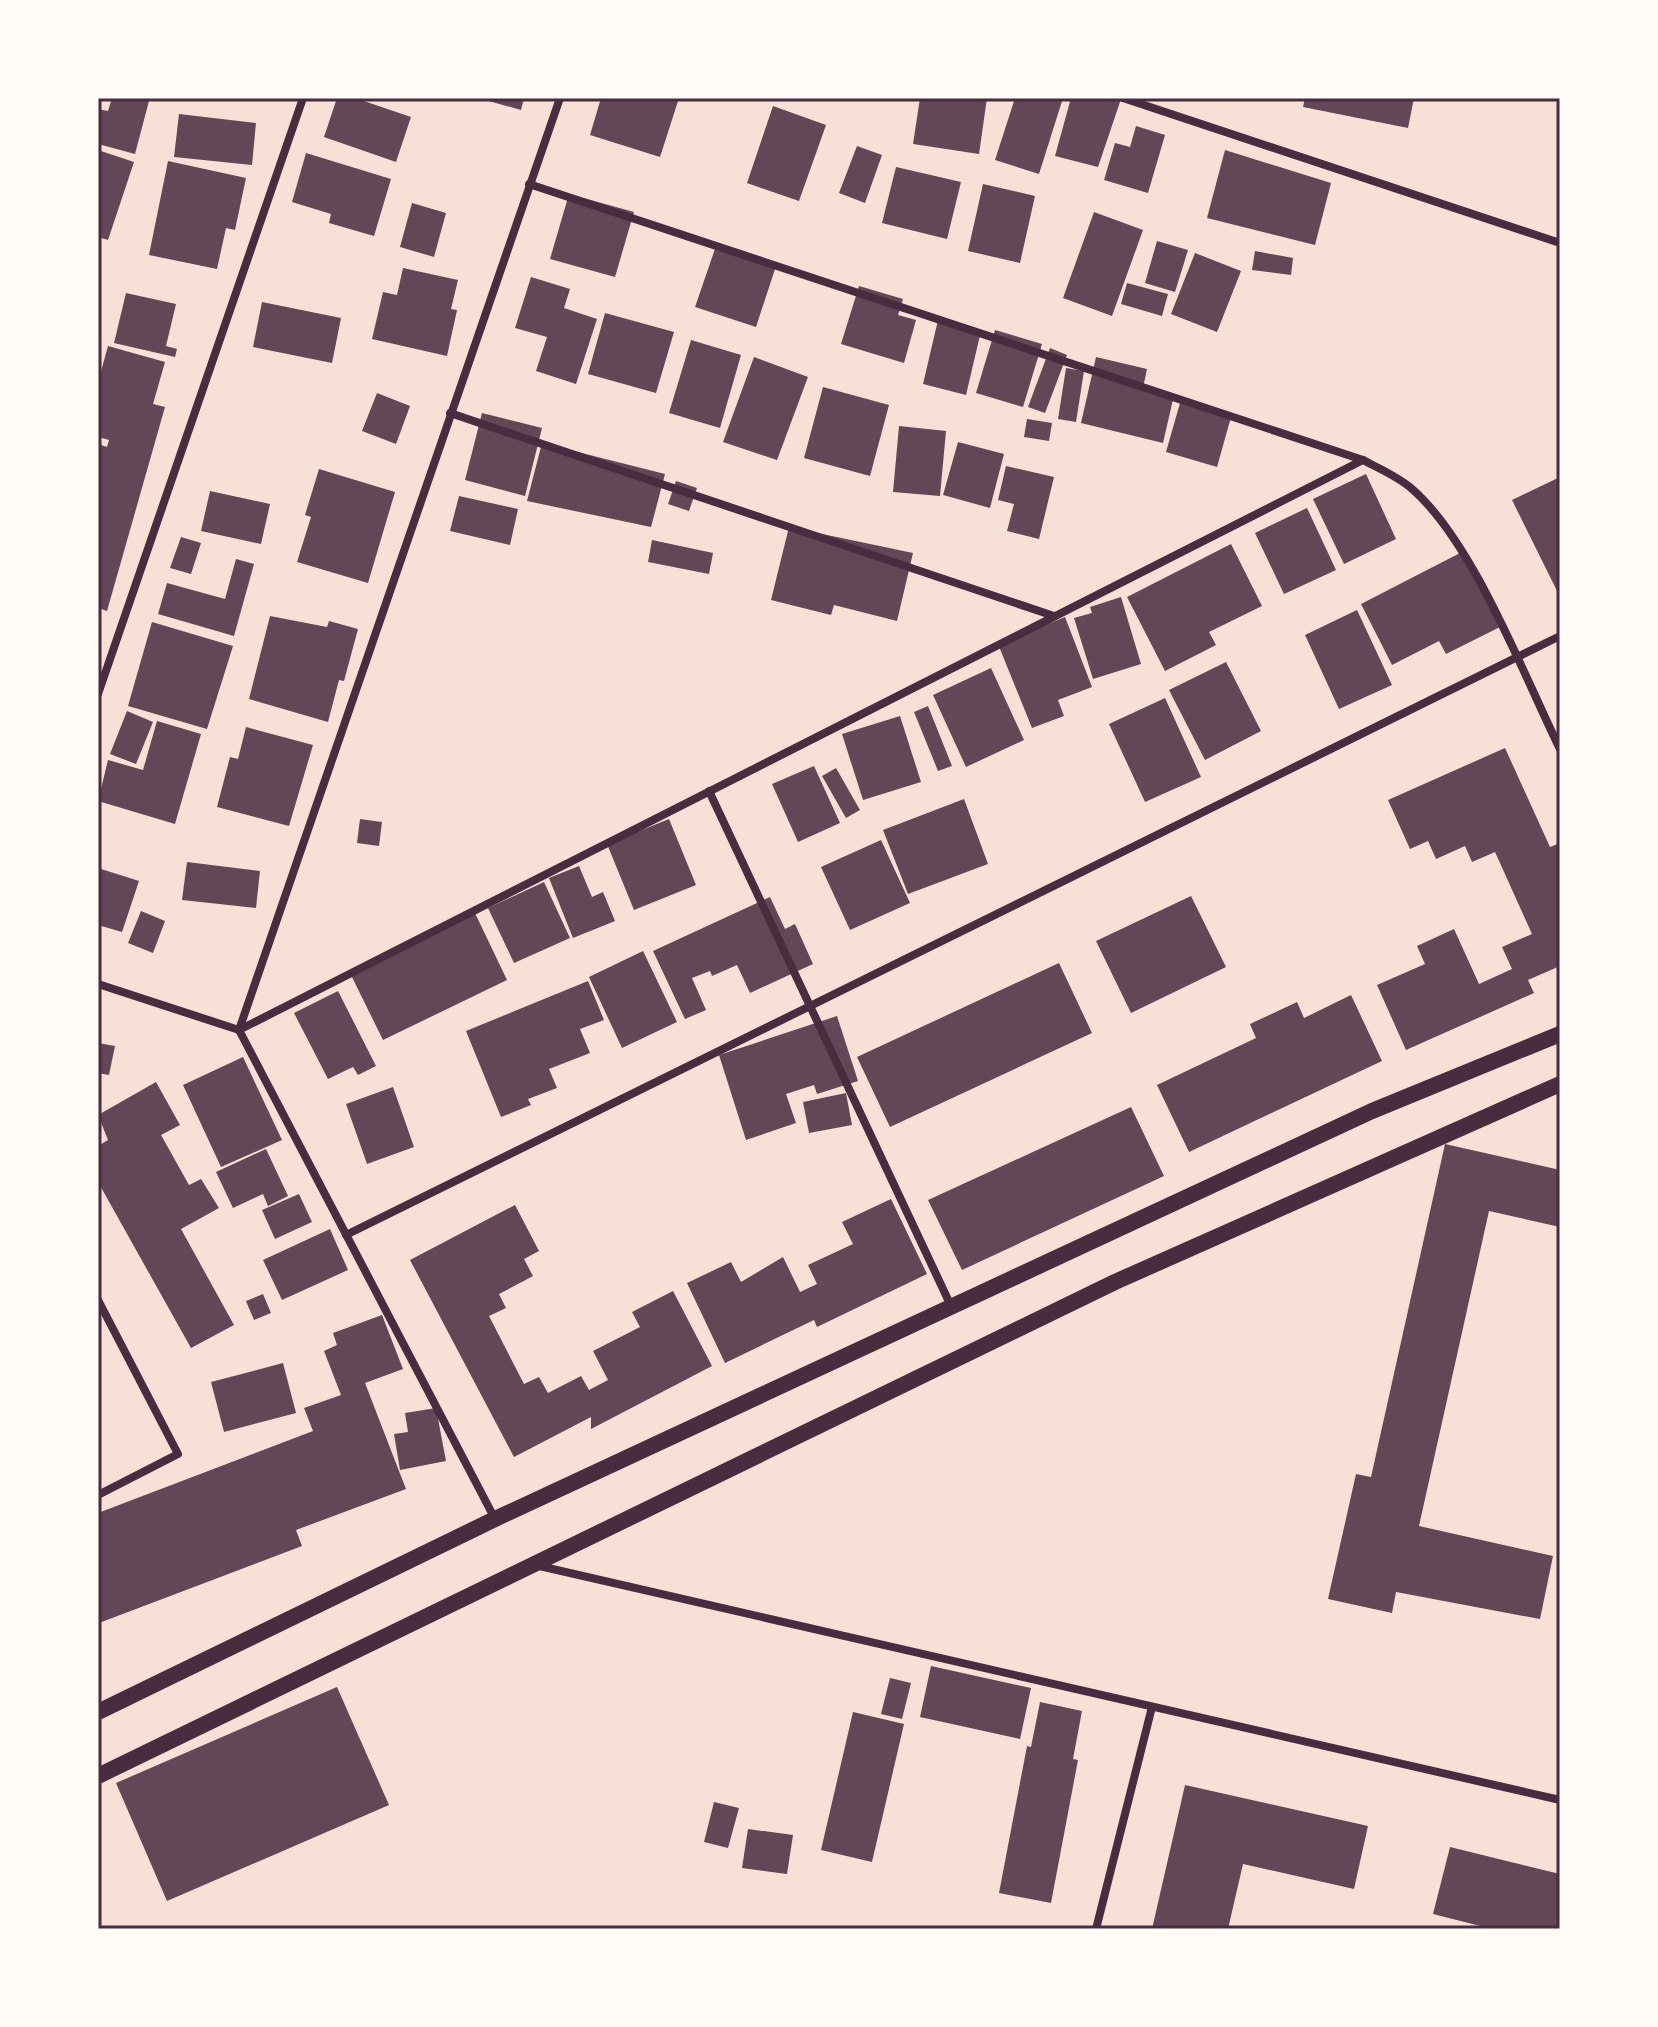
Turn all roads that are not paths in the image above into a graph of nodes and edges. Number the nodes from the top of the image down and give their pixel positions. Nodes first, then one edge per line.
1 (303, 98) edge
2 (560, 98) edge
3 (1123, 98) edge
4 (529, 184) junction
5 (1560, 243) edge
6 (450, 413) junction
7 (1363, 460) junction
8 (1054, 616) junction
9 (1560, 636) edge
10 (1516, 659) junction
11 (98, 694) edge
12 (1560, 749) edge
13 (709, 791) junction
14 (98, 984) edge
15 (810, 1008) junction
16 (239, 1030) junction
17 (1560, 1034) edge
18 (1560, 1084) edge
19 (346, 1235) junction
20 (98, 1300) edge
21 (951, 1306) junction
22 (98, 1495) edge
23 (495, 1519) junction
24 (533, 1565) junction
25 (1152, 1707) junction
26 (98, 1712) edge
27 (98, 1776) edge
28 (1560, 1800) edge
29 (1096, 1929) edge

1 - 11 street
2 - 4 street
3 - 5 street
4 - 6 street
4 - 7 street
6 - 8 street
6 - 16 street
7 - 8 street
7 - 10 street
8 - 13 street
9 - 10 street
10 - 12 street
10 - 15 street
13 - 15 street
13 - 16 street
14 - 16 street
15 - 19 street
15 - 21 street
16 - 19 street
17 - 21 main road
18 - 24 main road
19 - 23 street
20 - 22 street
21 - 23 main road
23 - 26 main road
24 - 25 street
24 - 27 main road
25 - 28 street
25 - 29 street

